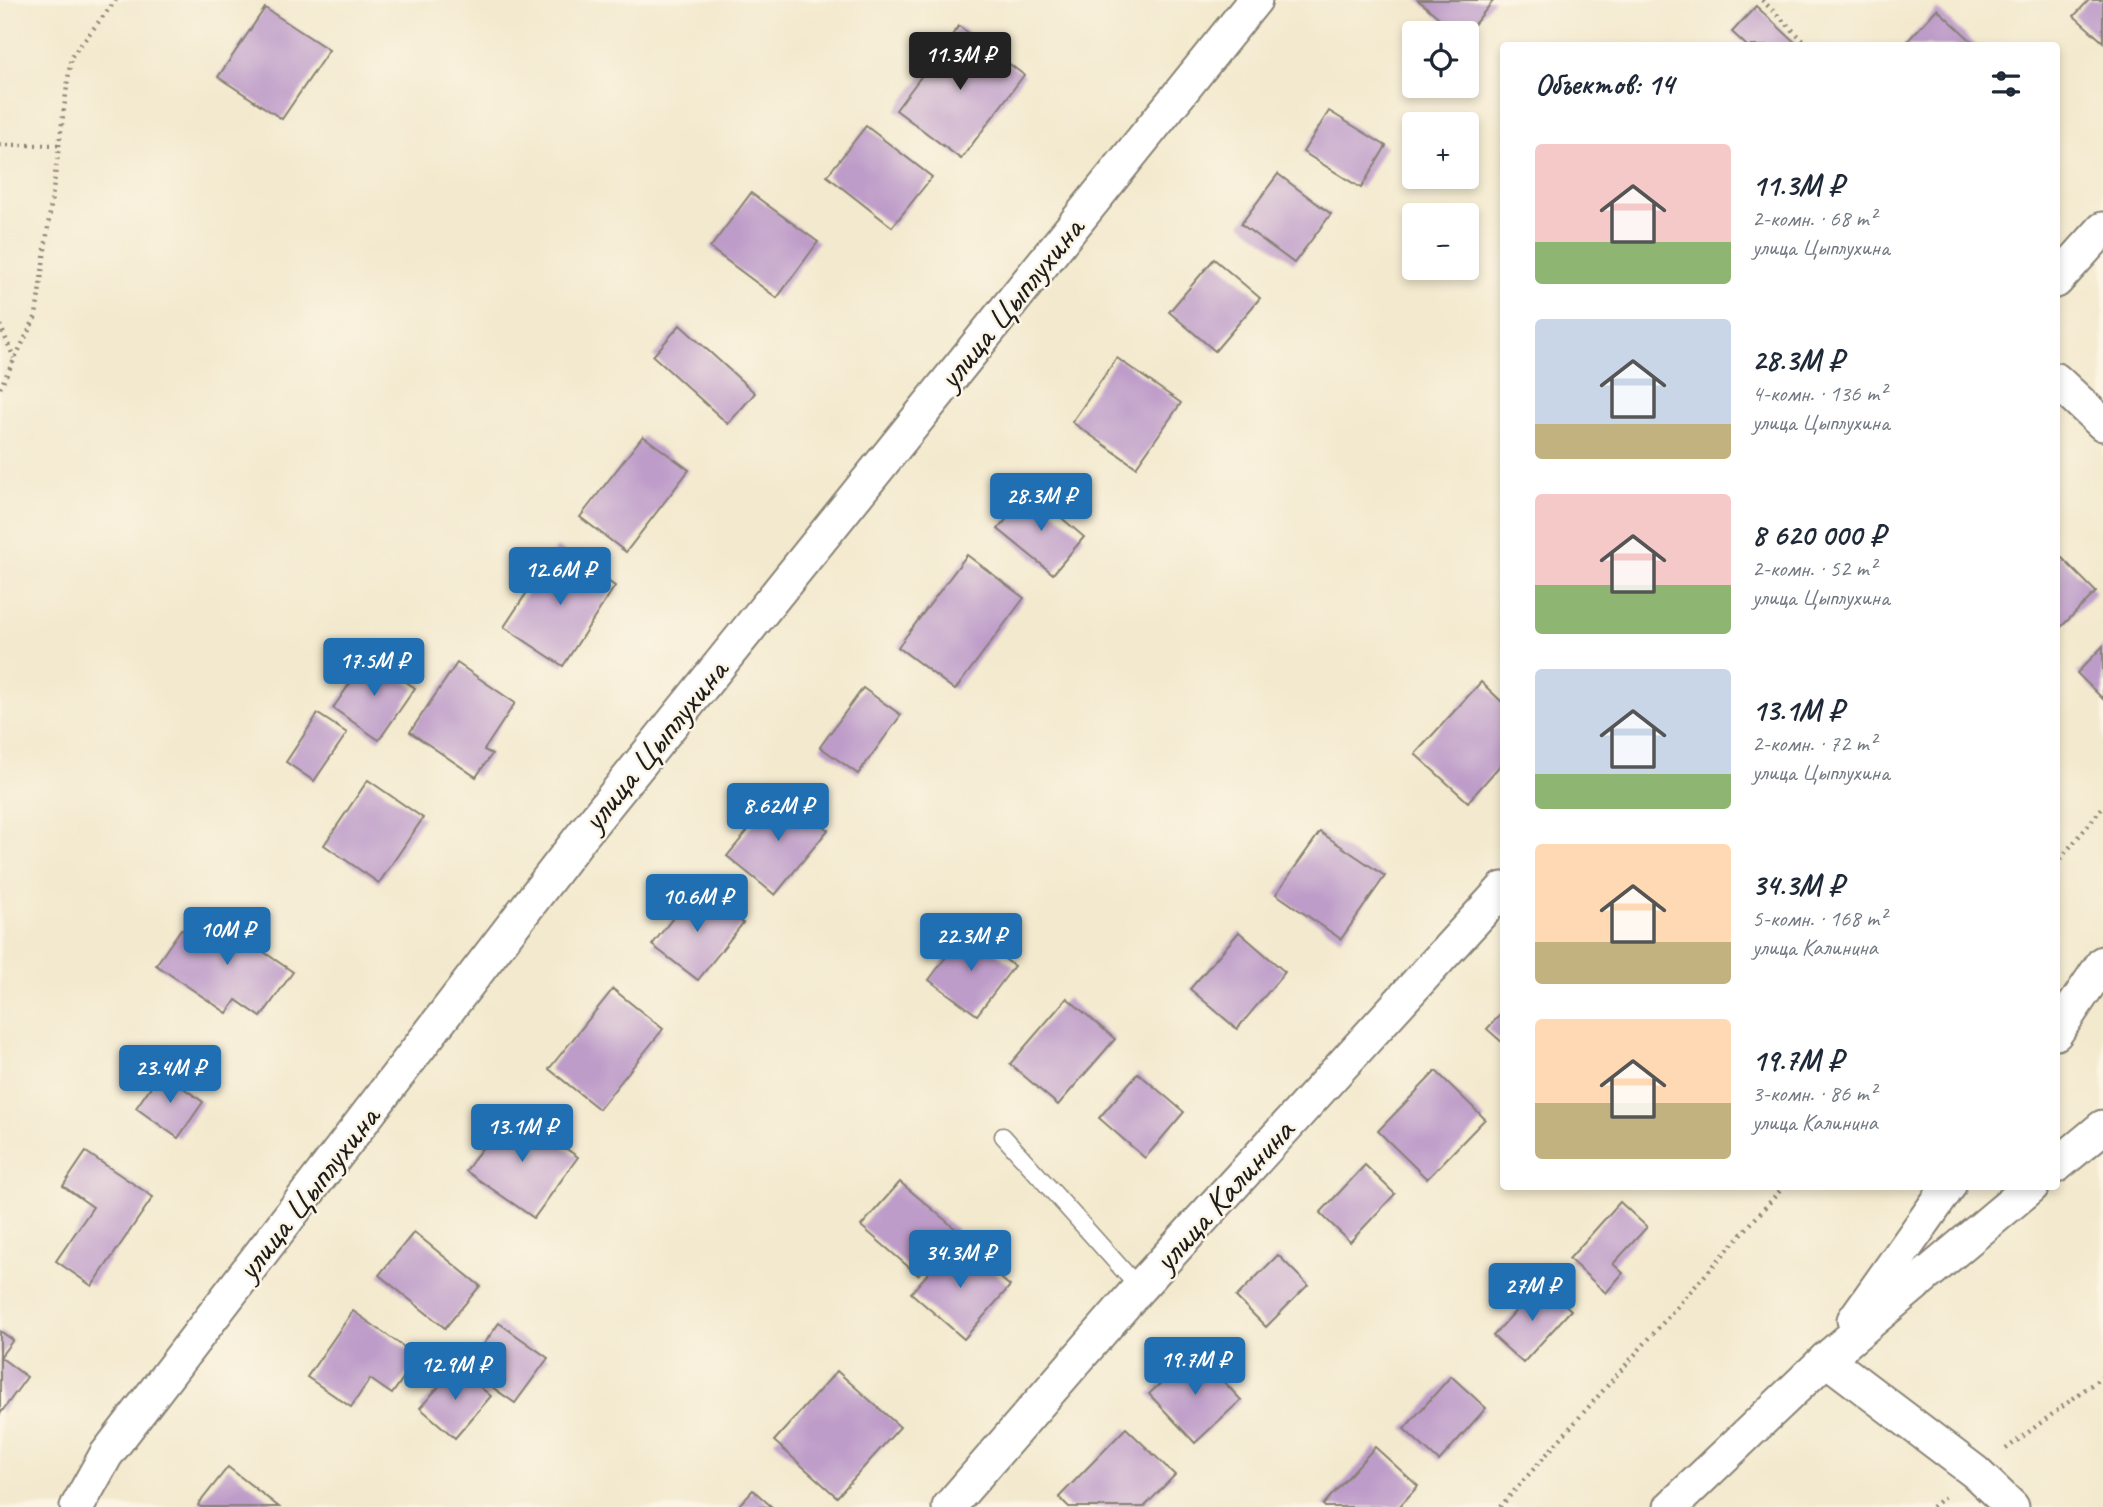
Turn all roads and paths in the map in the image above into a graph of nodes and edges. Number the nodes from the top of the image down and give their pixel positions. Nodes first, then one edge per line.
1 (116, 0) edge
2 (1255, 0) edge
3 (1762, 0) edge
4 (1805, 42) edge
5 (0, 145) edge
6 (59, 145) junction
7 (2103, 229) edge
8 (2060, 277) edge
9 (0, 325) edge
10 (15, 359) junction
11 (2060, 384) edge
12 (0, 388) edge
13 (2103, 424) edge
14 (2103, 807) edge
15 (2060, 859) edge
16 (1500, 891) edge
17 (2103, 963) edge
18 (2060, 1027) edge
19 (2103, 1127) edge
20 (1003, 1136) dead end
21 (2060, 1163) edge
22 (1780, 1190) edge
23 (1946, 1190) edge
24 (2027, 1190) edge
25 (1139, 1288) junction
26 (1826, 1359) junction
27 (2103, 1376) edge
28 (1975, 1472) junction
29 (77, 1507) edge
30 (949, 1507) edge
31 (1500, 1507) edge
32 (1671, 1507) edge
33 (1932, 1507) edge
34 (2012, 1507) edge

1 - 6 path
2 - 29 street, улица Цыплухина
3 - 4 path
5 - 6 path
6 - 10 path
7 - 8 street
9 - 10 path
10 - 12 path
11 - 13 street
14 - 15 path
16 - 25 street, улица Калинина
17 - 18 street
19 - 21 street
20 - 25 lane
22 - 31 path
23 - 26 street
24 - 26 street
25 - 30 street, улица Калинина
26 - 28 street
26 - 32 street
27 - 28 path
28 - 33 path
28 - 34 street

